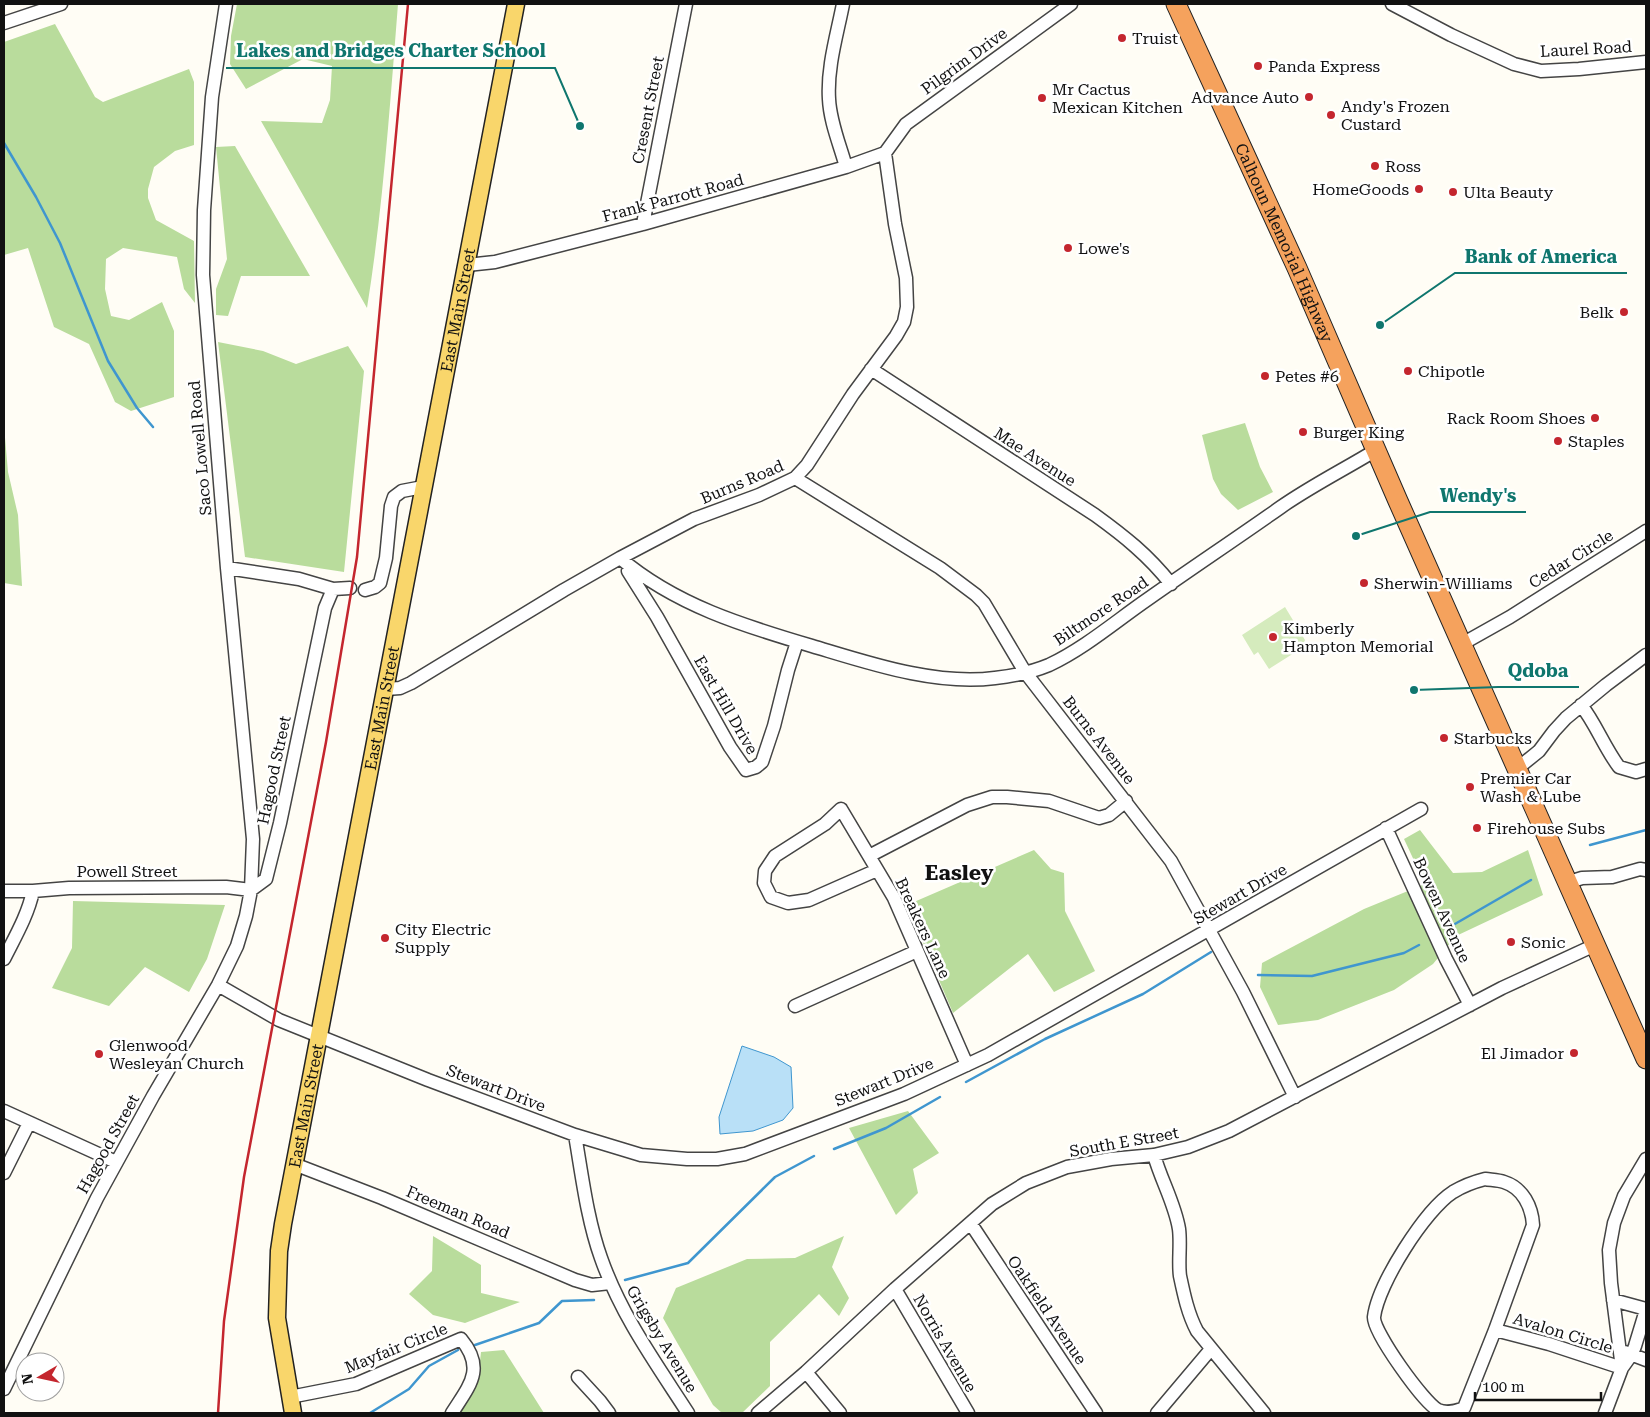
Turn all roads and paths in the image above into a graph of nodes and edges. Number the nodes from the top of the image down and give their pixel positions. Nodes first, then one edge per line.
1 (226, 4) edge
2 (516, 4) edge
3 (686, 4) edge
4 (843, 4) edge
5 (1071, 4) edge
6 (1176, 4) edge
7 (1392, 4) edge
8 (53, 5) edge
9 (4, 23) edge
10 (1646, 62) edge
11 (885, 153) junction
12 (846, 166) junction
13 (643, 224) junction
14 (466, 265) junction
15 (871, 370) junction
16 (1376, 450) junction
17 (795, 478) junction
18 (423, 487) junction
19 (1646, 532) edge
20 (620, 558) junction
21 (227, 568) junction
22 (1171, 584) junction
23 (350, 588) dead end
24 (333, 589) junction
25 (366, 590) dead end
26 (797, 642) junction
27 (1462, 644) junction
28 (1646, 656) edge
29 (1025, 672) junction
30 (386, 689) junction
31 (1581, 705) junction
32 (1518, 768) junction
33 (1646, 769) edge
34 (1126, 801) junction
35 (1421, 809) dead end
36 (1386, 828) junction
37 (869, 856) junction
38 (878, 870) junction
39 (1646, 870) edge
40 (1566, 882) junction
41 (251, 890) junction
42 (4, 891) edge
43 (33, 891) junction
44 (1210, 929) junction
45 (1595, 945) junction
46 (917, 951) junction
47 (4, 959) edge
48 (218, 985) junction
49 (1470, 1004) junction
50 (795, 1006) dead end
51 (319, 1036) junction
52 (1646, 1059) edge
53 (967, 1065) junction
54 (1295, 1097) junction
55 (4, 1111) edge
56 (29, 1122) junction
57 (575, 1135) junction
58 (1154, 1155) junction
59 (1646, 1159) edge
60 (116, 1162) junction
61 (294, 1164) junction
62 (4, 1173) edge
63 (971, 1224) junction
64 (610, 1283) junction
65 (895, 1289) junction
66 (1614, 1300) junction
67 (1646, 1309) edge
68 (1495, 1330) junction
69 (1618, 1336) junction
70 (1211, 1349) junction
71 (1619, 1350) junction
72 (1632, 1354) junction
73 (1646, 1360) edge
74 (1622, 1368) junction
75 (806, 1372) junction
76 (578, 1377) dead end
77 (4, 1389) edge
78 (290, 1397) junction
79 (293, 1413) edge
80 (452, 1413) edge
81 (609, 1413) edge
82 (688, 1413) edge
83 (758, 1413) edge
84 (840, 1413) edge
85 (968, 1413) edge
86 (1096, 1413) edge
87 (1157, 1413) edge
88 (1264, 1413) edge
89 (1605, 1413) edge

1 - 21 street, Saco Lowell Road
2 - 14 main road, East Main Street
3 - 13 street, Cresent Street
4 - 12 street
5 - 11 street, Pilgrim Drive
6 - 16 highway, Calhoun Memorial Highway
7 - 10 street, Laurel Road
8 - 9 street
11 - 12 street, Frank Parrott Road
11 - 15 street, Burns Road
12 - 13 street, Frank Parrott Road
13 - 14 street, Frank Parrott Road
14 - 18 main road, East Main Street
15 - 17 street, Burns Road
15 - 22 street, Mae Avenue
16 - 22 street, Biltmore Road
16 - 27 highway, Calhoun Memorial Highway
17 - 20 street, Burns Road
17 - 29 street, Burns Avenue
18 - 25 street
18 - 30 main road, East Main Street
19 - 27 street, Cedar Circle
20 - 26 street, Biltmore Road
20 - 26 street, East Hill Drive
20 - 30 street, Burns Road
21 - 24 street
21 - 41 street, Saco Lowell Road
22 - 29 street, Biltmore Road
23 - 24 street
24 - 41 street, Hagood Street
26 - 29 street, Biltmore Road
27 - 32 highway, Calhoun Memorial Highway
28 - 31 street
29 - 34 street, Burns Avenue
30 - 51 main road, East Main Street
31 - 32 street
31 - 33 street
32 - 40 highway, Calhoun Memorial Highway
34 - 37 street
34 - 44 street, Burns Avenue
35 - 36 street, Stewart Drive
36 - 44 street, Stewart Drive
36 - 49 street, Bowen Avenue
37 - 38 street, Breakers Lane
37 - 38 street, Breakers Lane
38 - 46 street, Breakers Lane
39 - 40 street
40 - 45 highway, Calhoun Memorial Highway
41 - 43 street, Powell Street
41 - 48 street, Hagood Street
42 - 43 street, Powell Street
43 - 47 street
44 - 53 street, Stewart Drive
44 - 54 street, Burns Avenue
45 - 49 street, South E Street
45 - 52 highway, Calhoun Memorial Highway
46 - 50 street
46 - 53 street, Breakers Lane
48 - 51 street, Stewart Drive
48 - 60 street, Hagood Street
49 - 54 street, South E Street
51 - 57 street, Stewart Drive
51 - 61 main road, East Main Street
53 - 57 street, Stewart Drive
54 - 58 street, South E Street
55 - 56 street
56 - 60 street
56 - 62 street
57 - 64 street, Grigsby Avenue
58 - 63 street, South E Street
58 - 70 street
59 - 66 street
60 - 77 street, Hagood Street
61 - 64 street, Freeman Road
61 - 78 main road, East Main Street
63 - 65 street, South E Street
63 - 86 street, Oakfield Avenue
64 - 82 street, Grigsby Avenue
65 - 75 street, South E Street
65 - 85 street, Norris Avenue
66 - 67 street
66 - 69 street
67 - 69 street
67 - 72 street
68 - 68 street, Avalon Circle
68 - 74 street, Avalon Circle
69 - 71 street
70 - 87 street
70 - 88 street
71 - 72 street
71 - 74 street
72 - 73 street
72 - 74 street
74 - 89 street
75 - 83 street, South E Street
75 - 84 street
76 - 81 street
78 - 79 main road, East Main Street
78 - 80 street, Mayfair Circle

